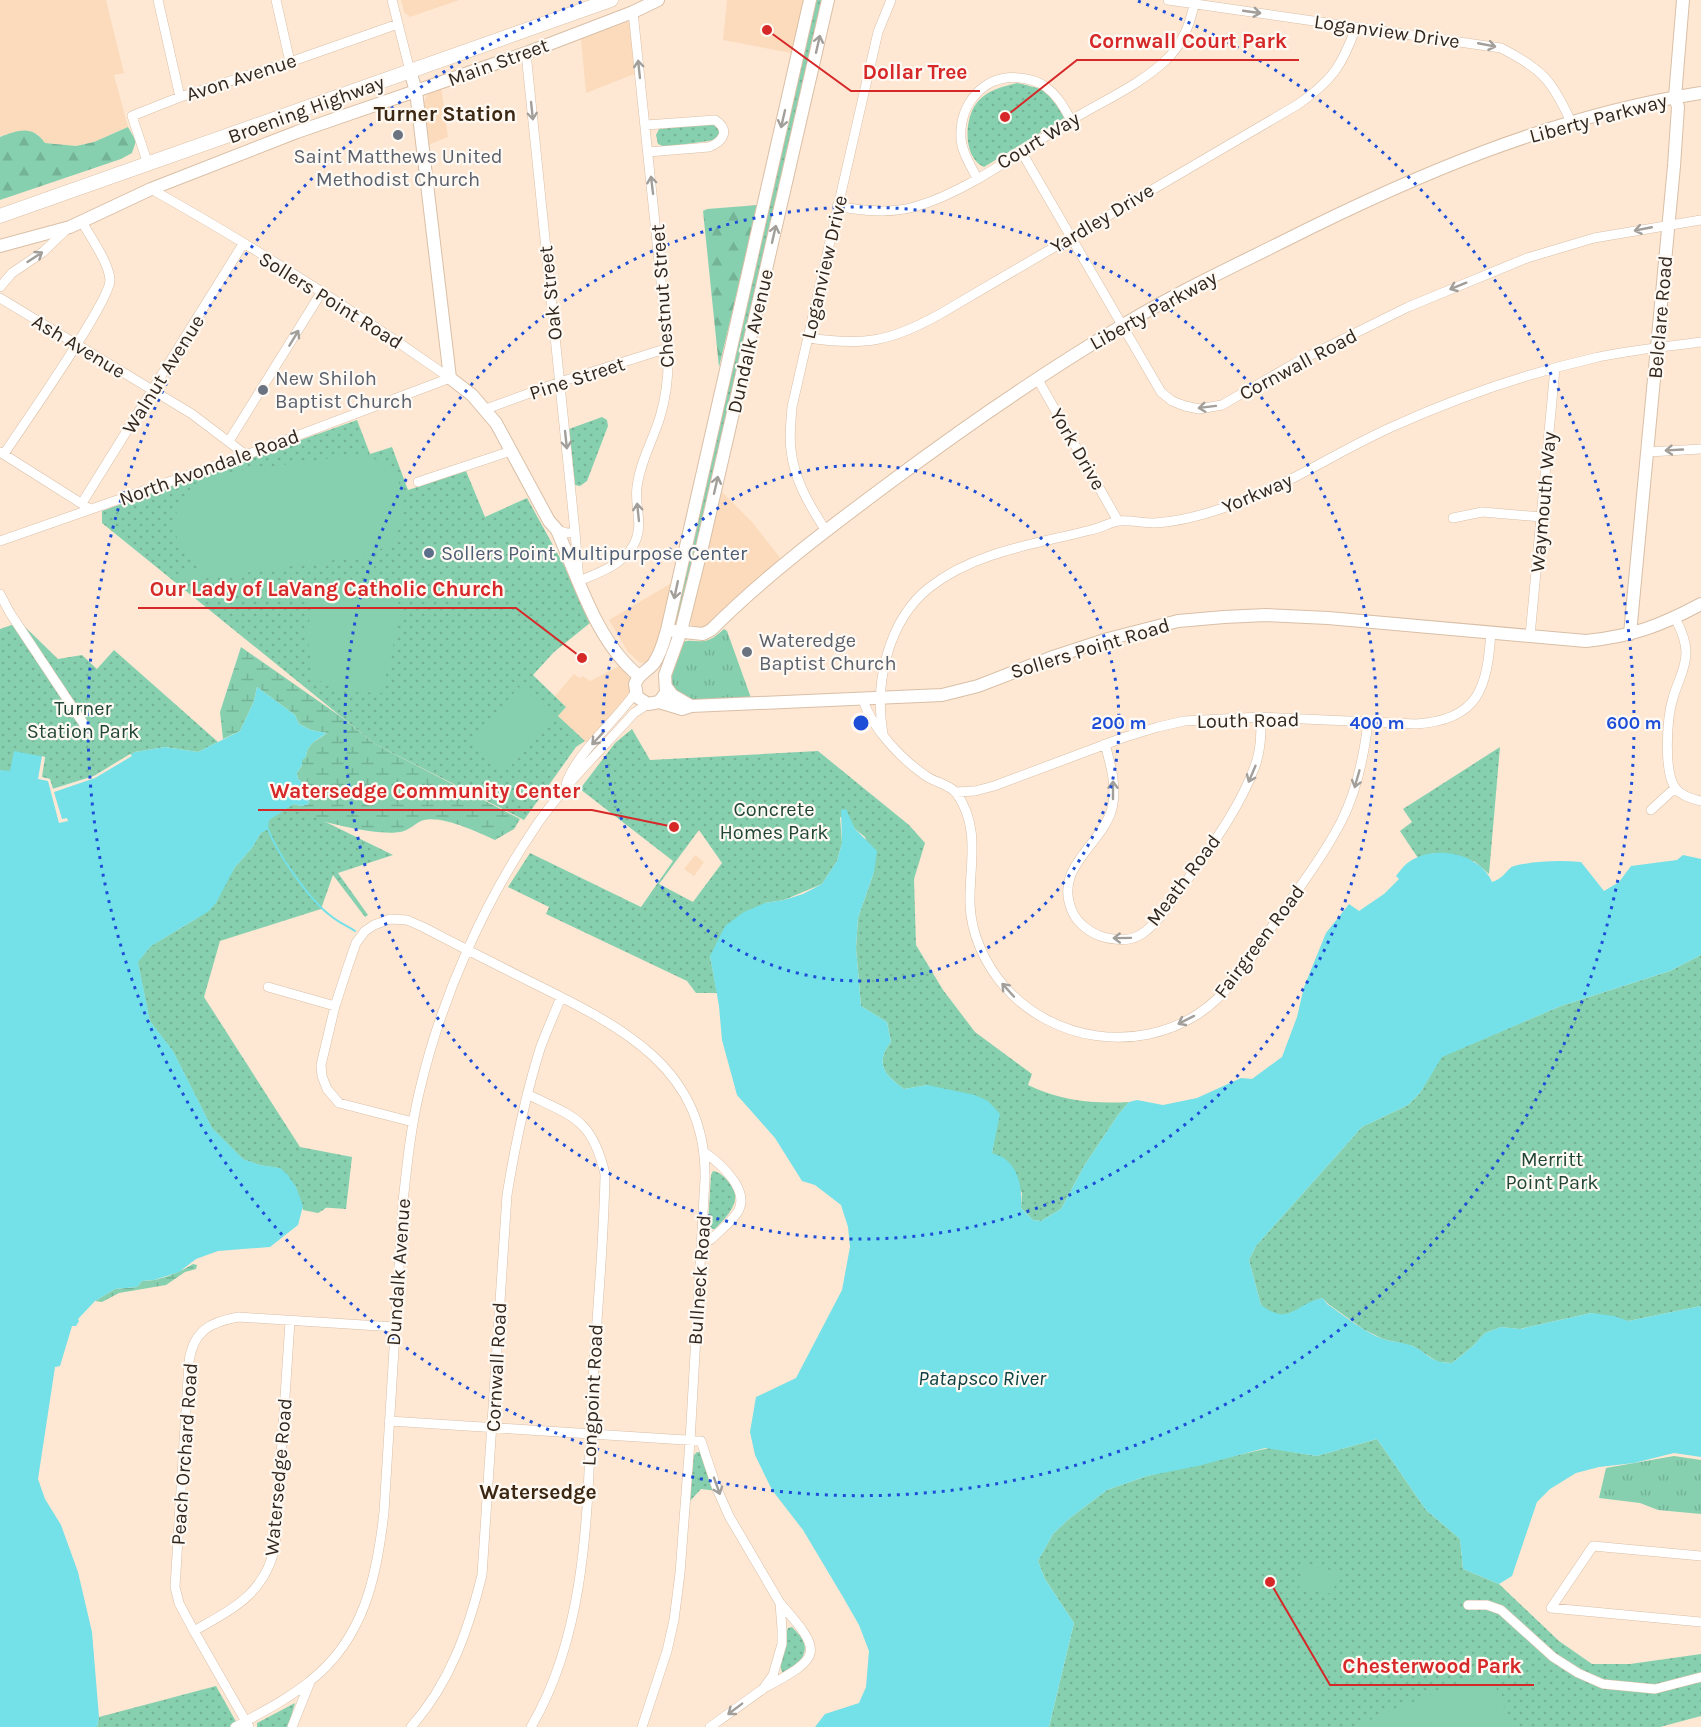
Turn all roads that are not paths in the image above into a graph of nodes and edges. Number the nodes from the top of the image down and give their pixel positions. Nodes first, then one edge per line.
1 (158, 0) edge
2 (276, 0) edge
3 (392, 0) edge
4 (611, 0) edge
5 (658, 0) edge
6 (810, 0) edge
7 (828, 0) edge
8 (891, 0) edge
9 (1168, 0) edge
10 (1683, 0) edge
11 (1195, 2) edge
12 (633, 12) junction
13 (398, 24) junction
14 (1356, 27) junction
15 (526, 53) junction
16 (290, 62) junction
17 (410, 71) junction
18 (416, 91) junction
19 (1701, 93) edge
20 (180, 97) junction
21 (1675, 97) junction
22 (1071, 120) junction
23 (1571, 122) junction
24 (646, 126) junction
25 (1021, 151) junction
26 (648, 152) junction
27 (148, 164) junction
28 (977, 178) junction
29 (151, 189) junction
30 (837, 206) junction
31 (0, 216) edge
32 (1701, 220) edge
33 (76, 224) junction
34 (1668, 224) junction
35 (1070, 236) junction
36 (243, 244) junction
37 (0, 246) edge
38 (0, 287) edge
39 (321, 293) junction
40 (0, 298) edge
41 (1122, 325) junction
42 (808, 338) junction
43 (1701, 342) edge
44 (76, 344) junction
45 (668, 348) junction
46 (1658, 348) junction
47 (1555, 368) junction
48 (450, 378) junction
49 (1037, 378) junction
50 (560, 382) junction
51 (152, 390) junction
52 (486, 409) junction
53 (229, 441) junction
54 (1701, 449) edge
55 (511, 451) junction
56 (1648, 452) junction
57 (2, 453) edge
58 (246, 455) junction
59 (418, 482) dead end
60 (86, 506) junction
61 (1542, 517) junction
62 (1453, 518) dead end
63 (1118, 521) junction
64 (557, 530) junction
65 (826, 531) junction
66 (574, 532) junction
67 (0, 541) edge
68 (579, 581) junction
69 (0, 594) edge
70 (1701, 604) edge
71 (1675, 618) junction
72 (667, 630) junction
73 (681, 631) junction
74 (1491, 632) junction
75 (1629, 634) junction
76 (1530, 636) junction
77 (642, 674) junction
78 (666, 684) junction
79 (635, 693) junction
80 (881, 699) junction
81 (863, 700) junction
82 (654, 703) junction
83 (691, 706) junction
84 (1261, 717) junction
85 (1368, 722) junction
86 (89, 732) dead end
87 (883, 734) junction
88 (1105, 744) junction
89 (1675, 788) junction
90 (564, 789) junction
91 (956, 792) junction
92 (1701, 801) edge
93 (1651, 810) dead end
94 (468, 951) junction
95 (268, 987) dead end
96 (561, 997) junction
97 (336, 1006) junction
98 (527, 1094) junction
99 (413, 1122) junction
100 (704, 1152) junction
101 (701, 1240) junction
102 (290, 1321) junction
103 (394, 1327) junction
104 (389, 1422) junction
105 (492, 1428) junction
106 (590, 1435) junction
107 (690, 1441) junction
108 (1701, 1556) edge
109 (780, 1603) junction
110 (1468, 1605) dead end
111 (1701, 1622) edge
112 (194, 1631) junction
113 (1701, 1677) edge
114 (310, 1681) junction
115 (763, 1689) junction
116 (248, 1724) edge
117 (235, 1727) edge
118 (292, 1727) edge
119 (411, 1727) edge
120 (531, 1727) edge
121 (642, 1727) edge
122 (710, 1727) edge

1 - 20 street
2 - 16 street
3 - 13 street
4 - 17 main road, Broening Highway
5 - 12 street, Main Street
6 -> 72 street, Dundalk Avenue
73 -> 7 street, Dundalk Avenue
8 - 30 street, Loganview Drive
9 - 11 street, Loganview Drive
10 - 21 street, Belclare Road
11 -> 14 street, Loganview Drive
11 - 22 street, Court Way
12 - 15 street, Main Street
24 -> 12 street, Chestnut Street
13 - 16 street, Avon Avenue
13 - 17 street
14 -> 23 street, Loganview Drive
14 - 35 street, Yardley Drive
15 - 18 street, Main Street
15 -> 50 street, Oak Street
16 - 20 street, Avon Avenue
17 - 18 street
17 - 27 main road, Broening Highway
18 - 29 street, Main Street
18 - 48 street
19 - 21 street, Liberty Parkway
20 - 27 street, Avon Avenue
21 - 23 street, Liberty Parkway
21 - 34 street, Belclare Road
22 - 25 street, Court Way
22 - 28 street
23 - 41 street, Liberty Parkway
24 - 26 street, Chestnut Street
24 - 26 street
25 - 28 street, Court Way
25 - 35 street, Cornwall Road
45 -> 26 street, Chestnut Street
27 - 31 main road, Broening Highway
28 - 30 street, Court Way
29 - 33 street, Main Street
29 - 36 street, Sollers Point Road
30 - 42 street, Loganview Drive
32 - 34 street, Cornwall Road
33 - 37 street, Main Street
38 -> 33 street
33 - 44 street
34 -> 41 street, Cornwall Road
34 - 46 street, Belclare Road
35 - 41 street, Cornwall Road
35 - 42 street, Yardley Drive
36 - 39 street, Sollers Point Road
36 - 51 street, Walnut Avenue
39 - 48 street, Sollers Point Road
53 -> 39 street
40 - 44 street, Ash Avenue
41 - 49 street, Liberty Parkway
42 - 65 street, Loganview Drive
43 - 46 street, Yorkway
44 - 51 street, Ash Avenue
44 - 57 street
45 - 50 street, Pine Street
68 -> 45 street, Chestnut Street
46 - 47 street, Yorkway
46 - 56 street, Belclare Road
47 - 61 street, Waymouth Way
47 - 63 street, Yorkway
48 - 52 street, Sollers Point Road
48 - 58 street, North Avondale Road
49 - 63 street, York Drive
49 - 65 street, Liberty Parkway
50 - 52 street, Pine Street
50 -> 66 street, Oak Street
51 - 53 street, Ash Avenue
51 - 60 street, Walnut Avenue
52 - 55 street, Sollers Point Road
53 - 58 street, Ash Avenue
54 -> 56 street
55 - 59 street
55 - 64 street, Sollers Point Road
56 - 75 street, Belclare Road
57 - 60 street
58 - 60 street, North Avondale Road
60 - 67 street, North Avondale Road
61 - 62 street
61 - 76 street, Waymouth Way
63 - 80 street, Yorkway
64 - 66 street
64 - 68 street, Sollers Point Road
65 - 73 street, Liberty Parkway
66 - 68 street, Oak Street
68 - 77 street, Sollers Point Road
69 - 86 street
70 - 71 street, Sollers Point Road
71 - 75 street, Sollers Point Road
71 - 89 street
72 - 73 street, Liberty Parkway
72 - 77 street, Dundalk Avenue
73 - 78 street, Dundalk Avenue
74 - 76 street, Sollers Point Road
74 - 80 street, Sollers Point Road
74 - 85 street, Louth Road
75 - 76 street, Sollers Point Road
77 - 78 street
77 - 79 street, Dundalk Avenue
78 - 82 street, Dundalk Avenue
78 - 83 street
79 - 82 street
79 -> 90 street, Dundalk Avenue
80 - 81 street, Sollers Point Road
80 - 87 street
81 - 83 street, Sollers Point Road
81 - 87 street
82 - 83 street, Sollers Point Road
82 - 90 street, Dundalk Avenue
84 - 85 street, Louth Road
84 - 88 street, Louth Road
84 -> 88 street, Meath Road
85 -> 91 street, Fairgreen Road
87 - 91 street
88 - 91 street, Louth Road
89 - 92 street
89 - 93 street
90 - 94 street, Dundalk Avenue
94 - 96 street, Bullneck Road
94 - 97 street, Bullneck Road
94 - 99 street, Dundalk Avenue
95 - 97 street
96 - 98 street, Cornwall Road
96 - 100 street, Bullneck Road
97 - 99 street, Bullneck Road
98 - 105 street, Cornwall Road
98 - 106 street, Longpoint Road
99 - 103 street, Dundalk Avenue
100 - 101 street, Bullneck Road
100 - 101 street
101 - 107 street, Bullneck Road
102 - 103 street, Peach Orchard Road
102 - 112 street, Watersedge Road
102 - 112 street, Peach Orchard Road
103 - 104 street, Dundalk Avenue
104 - 105 street
104 - 114 street, Dundalk Avenue
105 - 106 street
105 - 119 street, Cornwall Road
106 - 107 street
106 - 120 street, Longpoint Road
107 -> 109 street
107 - 121 street, Bullneck Road
108 - 111 street
109 - 115 street
109 - 115 street
110 - 113 street
112 - 116 street, Peach Orchard Road
114 - 116 street, Dundalk Avenue
114 - 118 street
115 -> 122 street
116 - 117 street, Dundalk Avenue

